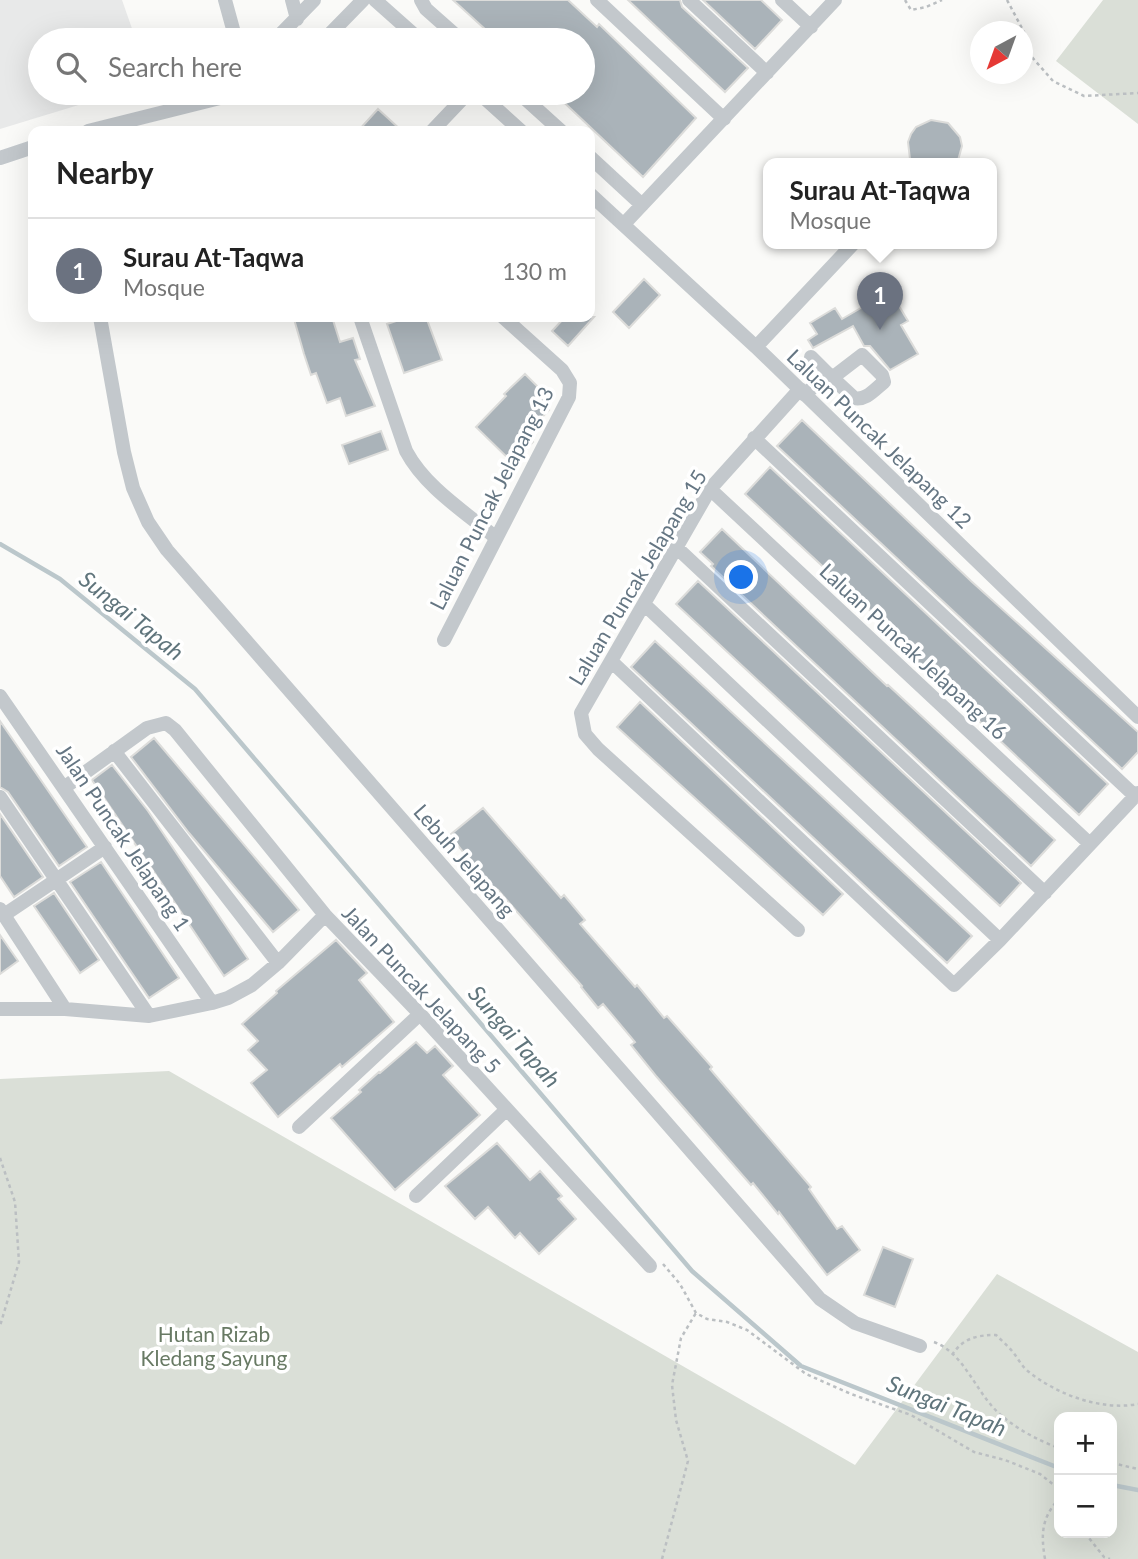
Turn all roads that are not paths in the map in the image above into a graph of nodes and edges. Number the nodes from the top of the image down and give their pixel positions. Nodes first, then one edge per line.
1 (225, 0) edge
2 (292, 0) edge
3 (314, 0) edge
4 (363, 0) edge
5 (375, 0) edge
6 (597, 0) edge
7 (690, 0) edge
8 (782, 0) edge
9 (835, 0) edge
10 (424, 4) edge
11 (297, 19) junction
12 (811, 27) junction
13 (233, 28) edge
14 (288, 28) edge
15 (336, 28) edge
16 (407, 28) edge
17 (449, 28) edge
18 (767, 73) junction
19 (192, 105) edge
20 (457, 105) edge
21 (492, 105) edge
22 (532, 105) edge
23 (724, 119) junction
24 (108, 126) edge
25 (437, 126) edge
26 (515, 126) edge
27 (555, 126) edge
28 (28, 149) edge
29 (0, 158) edge
30 (595, 162) edge
31 (595, 198) edge
32 (642, 205) junction
33 (624, 224) junction
34 (848, 249) edge
35 (101, 322) edge
36 (362, 322) edge
37 (509, 322) edge
38 (756, 347) junction
39 (811, 357) dead end
40 (829, 375) junction
41 (802, 392) junction
42 (754, 438) junction
43 (710, 489) junction
44 (495, 537) junction
45 (676, 547) junction
46 (645, 605) junction
47 (444, 640) dead end
48 (611, 661) junction
49 (0, 696) edge
50 (1138, 717) edge
51 (114, 751) junction
52 (65, 787) junction
53 (1136, 795) edge
54 (0, 797) edge
55 (1090, 844) junction
56 (105, 847) junction
57 (57, 879) junction
58 (1045, 893) junction
59 (2, 912) edge
60 (325, 915) junction
61 (797, 930) dead end
62 (1000, 940) junction
63 (278, 963) junction
64 (212, 1003) junction
65 (0, 1009) edge
66 (65, 1009) junction
67 (420, 1014) junction
68 (149, 1016) junction
69 (506, 1110) junction
70 (299, 1127) dead end
71 (416, 1196) dead end
72 (650, 1266) road end
73 (920, 1346) road end

1 - 13 street
2 - 11 street
3 - 11 street
4 - 15 street
5 - 16 street
6 - 23 street
7 - 18 street
8 - 12 street
9 - 12 street
10 - 17 street
11 - 14 street
12 - 18 street
18 - 23 street
19 - 24 street
20 - 25 street
21 - 26 street
22 - 27 street
23 - 32 street
28 - 29 street
30 - 32 street
31 - 33 street, Laluan Puncak Jelapang 12
32 - 33 street
33 - 38 street, Laluan Puncak Jelapang 12
34 - 38 street
35 - 73 street, Lebuh Jelapang
36 - 44 street
37 - 44 street, Laluan Puncak Jelapang 13
38 - 41 street, Laluan Puncak Jelapang 12
39 - 40 street
40 - 40 street, Laluan Puncak Jelapang 15
40 - 41 street, Laluan Puncak Jelapang 15
41 - 42 street, Laluan Puncak Jelapang 15
41 - 50 street, Laluan Puncak Jelapang 12
42 - 43 street, Laluan Puncak Jelapang 15
42 - 53 street
43 - 45 street, Laluan Puncak Jelapang 15
43 - 55 street, Laluan Puncak Jelapang 16
44 - 47 street, Laluan Puncak Jelapang 13
45 - 46 street, Laluan Puncak Jelapang 15
45 - 58 street
46 - 48 street, Laluan Puncak Jelapang 15
46 - 62 street
48 - 61 street, Laluan Puncak Jelapang 15
48 - 62 street
49 - 52 street, Jalan Puncak Jelapang 1
51 - 52 street
51 - 60 street, Jalan Puncak Jelapang 5
51 - 63 street
52 - 56 street, Jalan Puncak Jelapang 1
53 - 55 street
54 - 57 street
55 - 58 street
56 - 57 street
56 - 64 street, Jalan Puncak Jelapang 1
57 - 59 street
57 - 68 street
58 - 62 street
59 - 66 street
60 - 63 street
60 - 67 street, Jalan Puncak Jelapang 5
63 - 64 street
64 - 68 street
65 - 66 street
66 - 68 street
67 - 69 street, Jalan Puncak Jelapang 5
67 - 70 street
69 - 71 street
69 - 72 street, Jalan Puncak Jelapang 5

